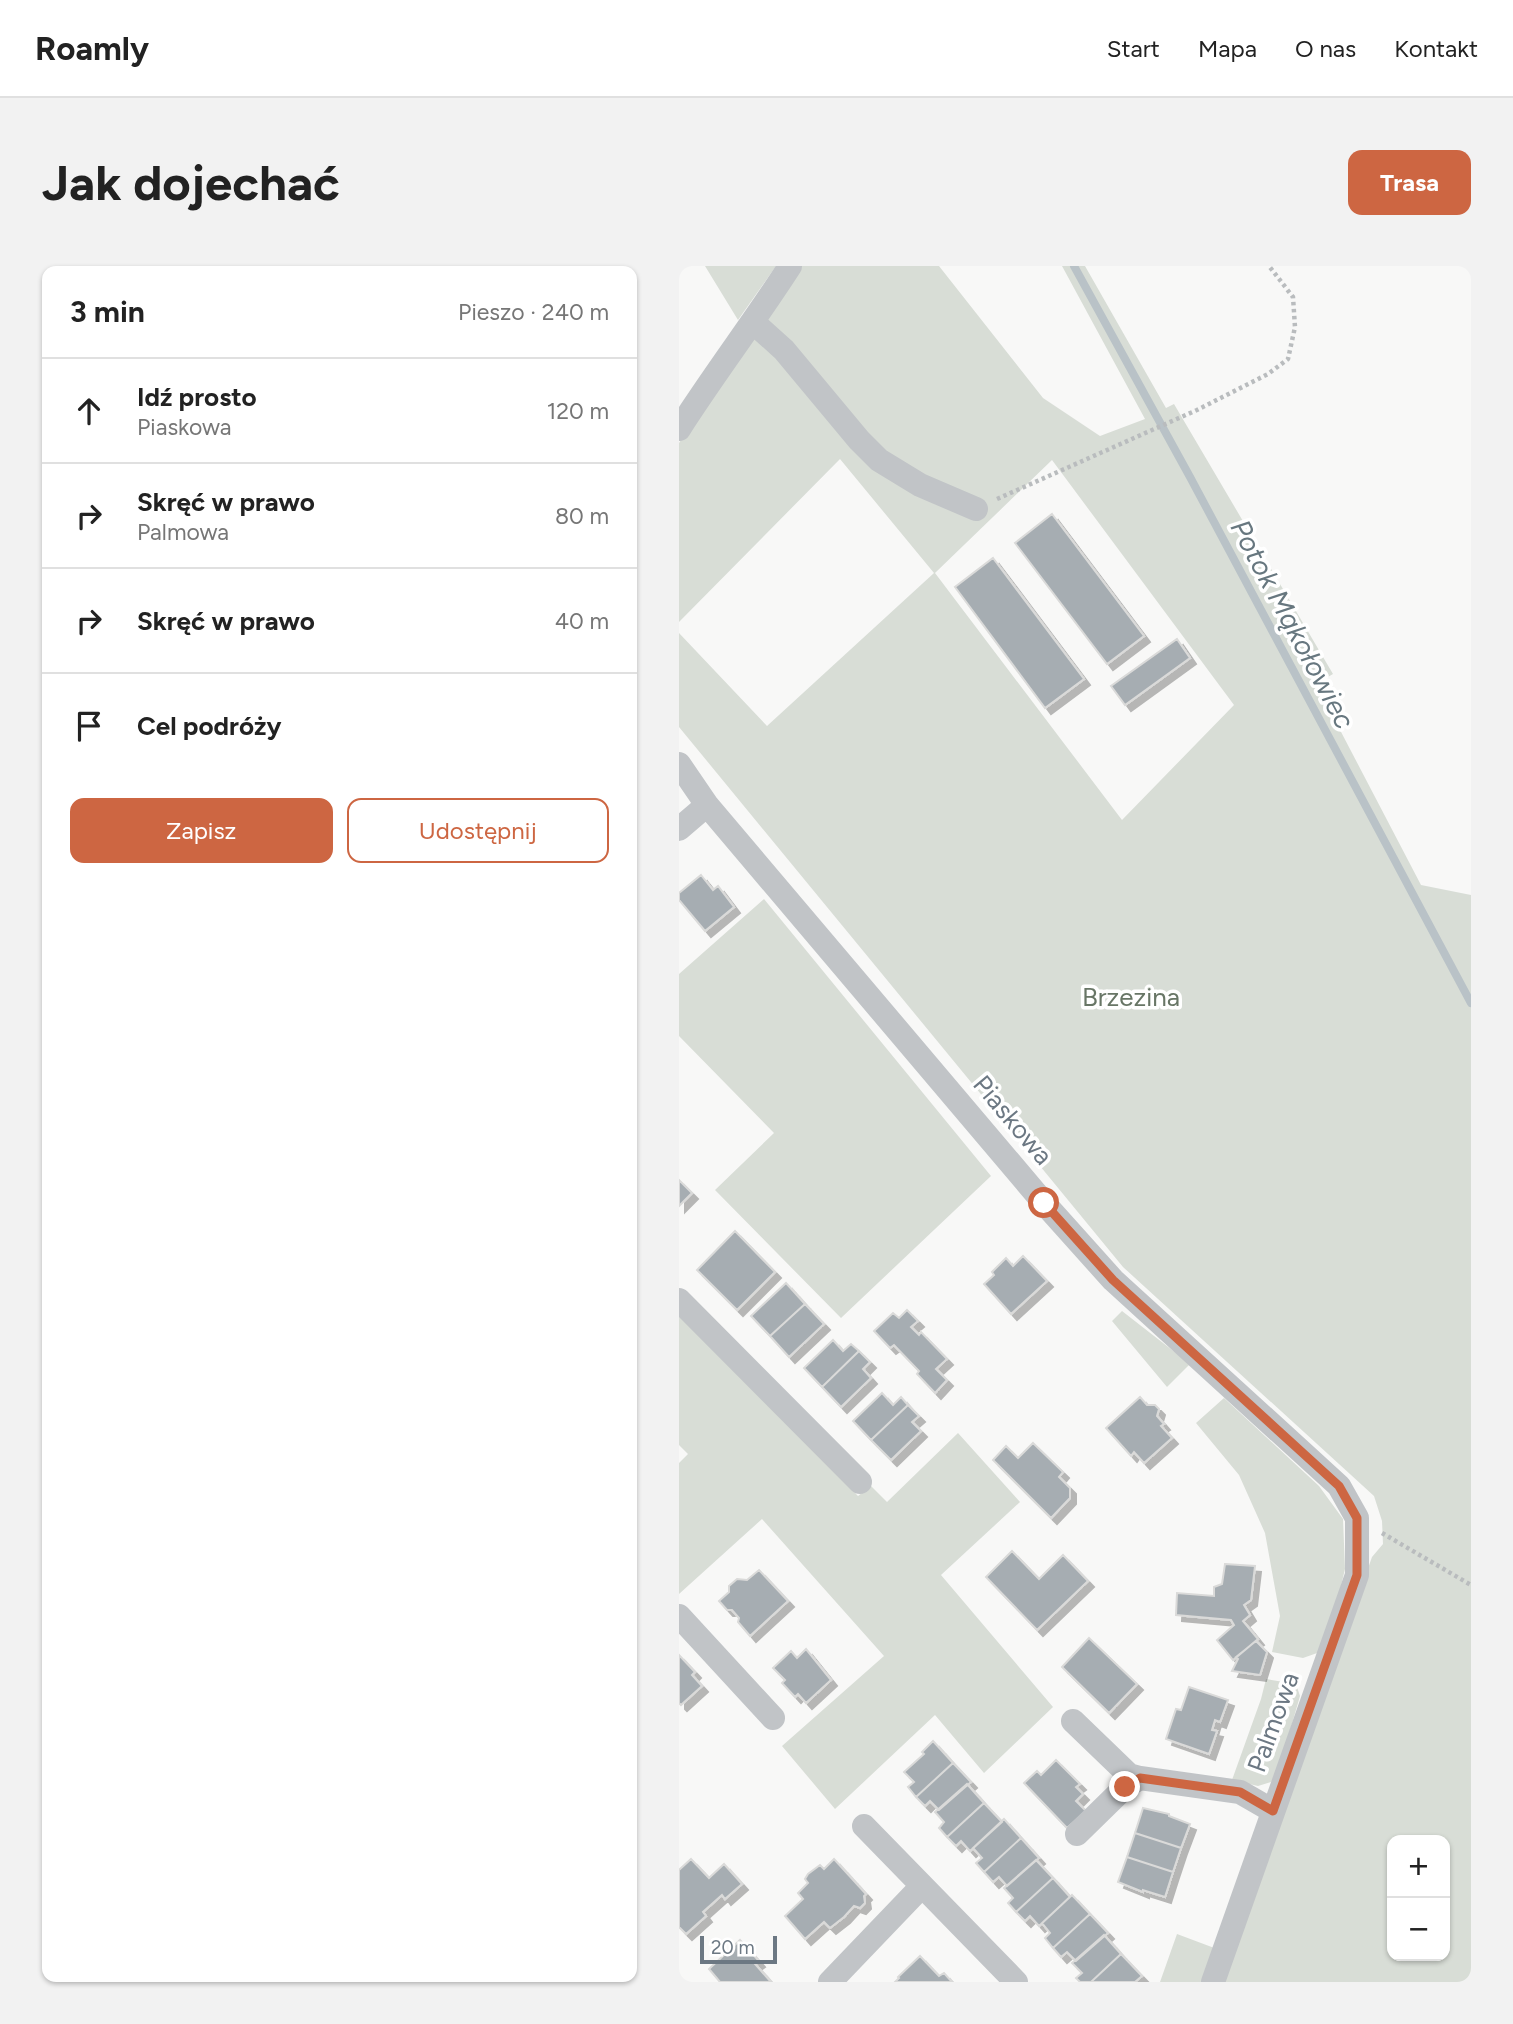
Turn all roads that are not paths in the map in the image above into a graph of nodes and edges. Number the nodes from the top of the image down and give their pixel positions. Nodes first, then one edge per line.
1 (790, 266) edge
2 (754, 323) junction
3 (679, 429) edge
4 (976, 509) road end
5 (679, 764) edge
6 (707, 805) junction
7 (679, 829) edge
8 (679, 1300) edge
9 (860, 1482) dead end
10 (1357, 1518) joint
11 (679, 1616) edge
12 (773, 1718) dead end
13 (1073, 1721) dead end
14 (1140, 1778) junction
15 (1273, 1811) junction
16 (865, 1826) dead end
17 (1077, 1833) dead end
18 (922, 1886) junction
19 (830, 1982) edge
20 (1016, 1982) edge
21 (1213, 1982) edge

1 - 2 street
2 - 3 street
2 - 4 street
5 - 6 street, Piaskowa
6 - 7 street
6 - 10 street, Piaskowa
8 - 9 street
10 - 15 street, Palmowa
11 - 12 street
13 - 14 street
14 - 15 street
14 - 17 street
15 - 21 street, Palmowa
16 - 18 street
18 - 19 street
18 - 20 street

